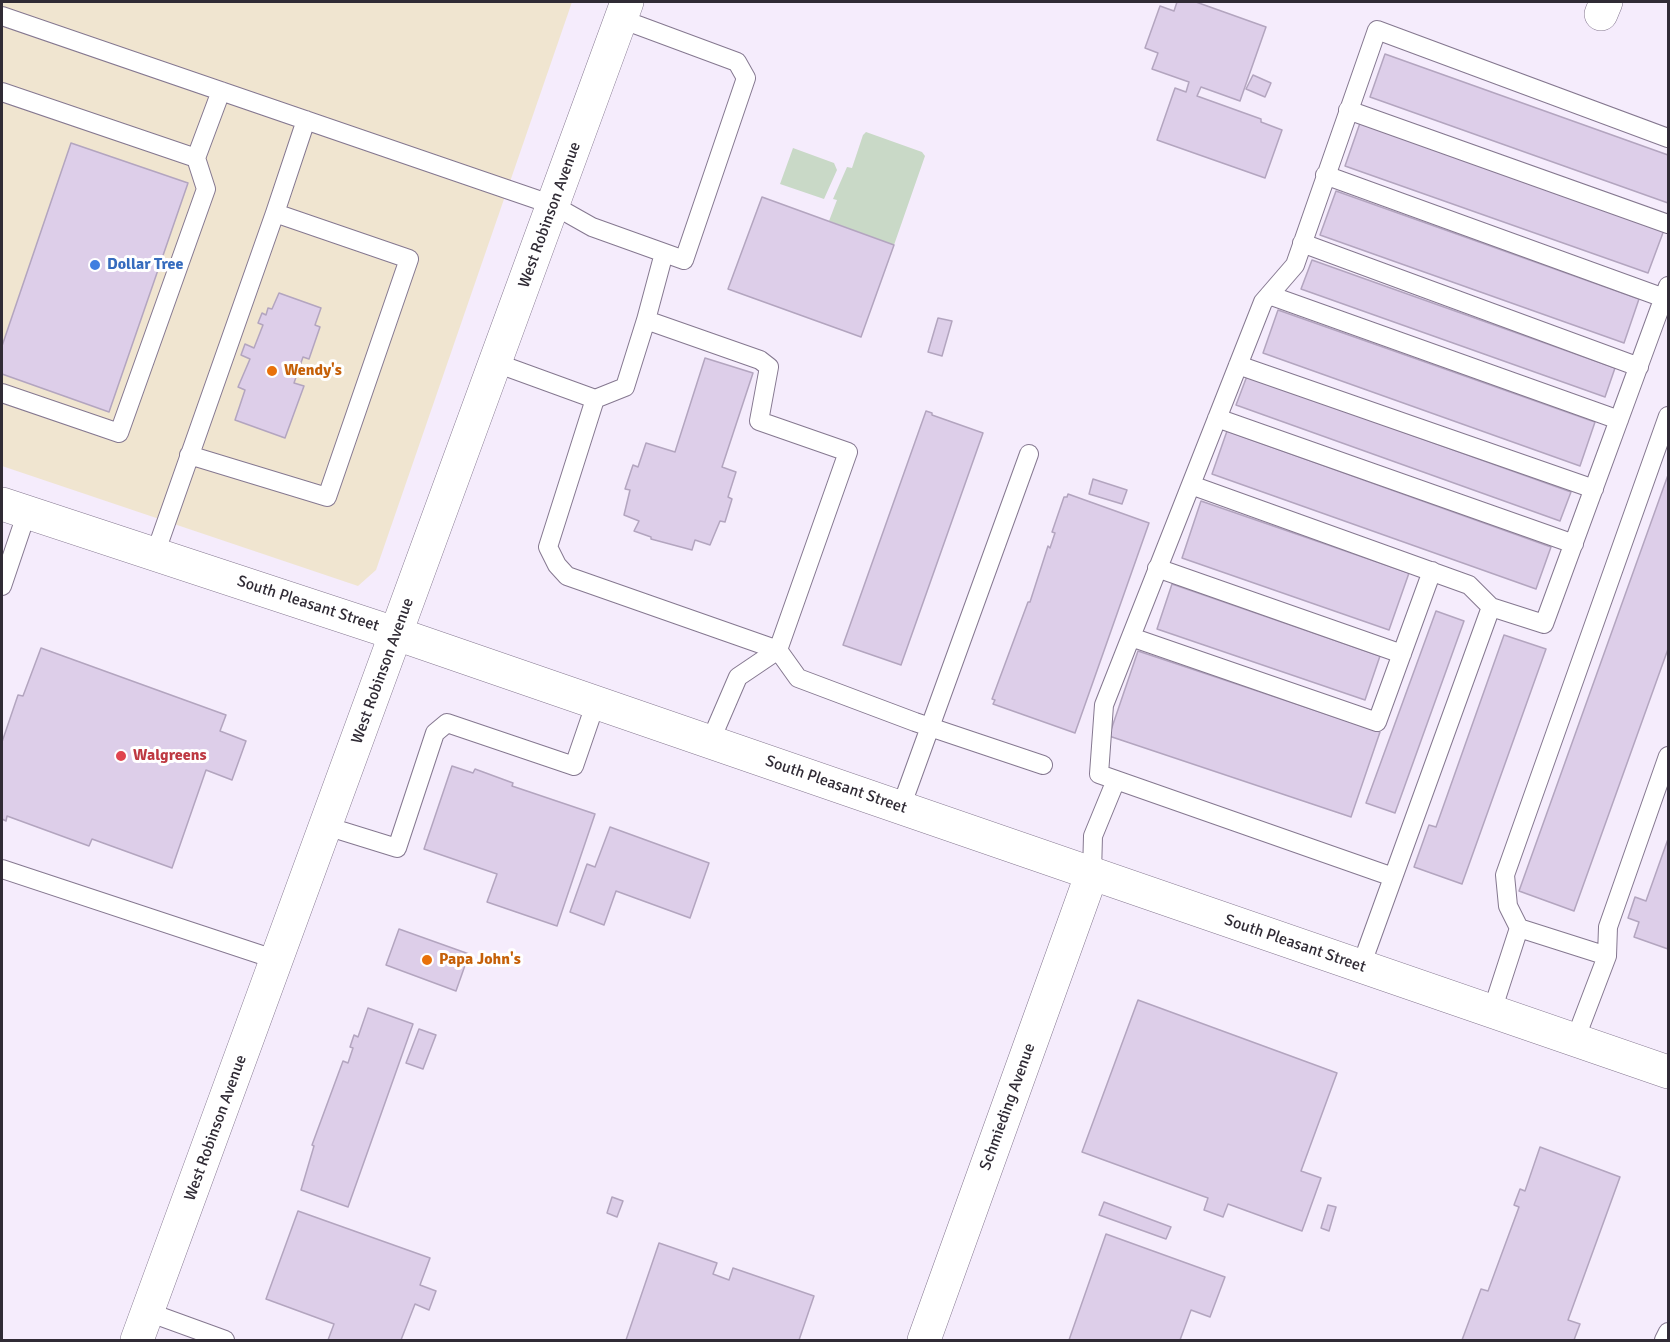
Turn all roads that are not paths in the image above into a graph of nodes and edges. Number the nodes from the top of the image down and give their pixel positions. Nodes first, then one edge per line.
1 (624, 10) edge
2 (2, 16) edge
3 (220, 91) junction
4 (2, 92) edge
5 (1348, 110) junction
6 (306, 120) junction
7 (1668, 138) edge
8 (196, 158) junction
9 (1325, 175) junction
10 (553, 205) junction
11 (275, 213) junction
12 (1668, 224) edge
13 (1302, 243) junction
14 (664, 253) junction
15 (1666, 292) edge
16 (1269, 295) junction
17 (646, 320) junction
18 (496, 363) junction
19 (1238, 365) junction
20 (1639, 367) junction
21 (2, 393) edge
22 (596, 399) junction
23 (1668, 416) edge
24 (1217, 418) junction
25 (1619, 420) junction
26 (1029, 453) dead end
27 (189, 455) junction
28 (1191, 485) junction
29 (1594, 489) junction
30 (14, 508) edge
31 (1574, 544) junction
32 (155, 554) junction
33 (1157, 568) junction
34 (1432, 571) junction
35 (2, 586) edge
36 (1491, 607) junction
37 (397, 634) junction
38 (1131, 637) junction
39 (778, 650) junction
40 (1402, 654) junction
41 (596, 702) junction
42 (931, 727) junction
43 (710, 742) junction
44 (1668, 756) edge
45 (1043, 765) dead end
46 (1116, 780) junction
47 (901, 807) junction
48 (326, 826) junction
49 (2, 869) edge
50 (1092, 873) junction
51 (1393, 877) junction
52 (1519, 928) junction
53 (1607, 956) junction
54 (277, 960) junction
55 (1361, 966) junction
56 (1492, 1011) junction
57 (1575, 1040) junction
58 (1668, 1072) edge
59 (142, 1326) edge
60 (1668, 1332) edge
61 (225, 1341) edge
62 (924, 1341) edge
63 (1664, 1341) edge

1 - 10 street, West Robinson Avenue
1 - 14 lane
2 - 3 lane
3 - 6 lane
3 - 8 lane
4 - 8 lane
5 - 7 lane
5 - 9 lane
5 - 12 lane
6 - 10 lane
6 - 11 lane
8 - 21 lane
9 - 13 lane
9 - 15 lane
10 - 14 lane
10 - 18 street, West Robinson Avenue
11 - 27 lane
11 - 27 lane
13 - 16 lane
13 - 20 lane
14 - 17 lane
15 - 20 lane
16 - 19 lane
16 - 25 lane
17 - 22 lane
17 - 39 lane
18 - 22 lane
18 - 37 street, West Robinson Avenue
19 - 24 lane
19 - 29 lane
20 - 25 lane
22 - 39 lane
23 - 52 lane
24 - 28 lane
24 - 31 lane
25 - 29 lane
26 - 42 lane
27 - 32 lane
28 - 33 lane
28 - 34 lane
29 - 31 lane
30 - 32 street, South Pleasant Street
30 - 35 lane
31 - 36 lane
32 - 37 street, South Pleasant Street
33 - 38 lane
33 - 40 lane
34 - 36 lane
34 - 40 lane
36 - 51 lane
37 - 41 street, South Pleasant Street
37 - 48 street, West Robinson Avenue
38 - 40 lane
38 - 46 lane
39 - 42 lane
39 - 43 lane
41 - 43 street, South Pleasant Street
41 - 48 lane
42 - 45 lane
42 - 47 lane
43 - 47 street, South Pleasant Street
44 - 53 lane
46 - 50 lane
46 - 51 lane
47 - 50 street, South Pleasant Street
48 - 54 street, West Robinson Avenue
49 - 54 lane
50 - 55 street, South Pleasant Street
50 - 62 street, Schmieding Avenue
51 - 55 lane
52 - 53 lane
52 - 56 lane
53 - 57 lane
54 - 59 street, West Robinson Avenue
55 - 56 street, South Pleasant Street
56 - 57 street, South Pleasant Street
57 - 58 street, South Pleasant Street
59 - 61 lane
60 - 63 lane

